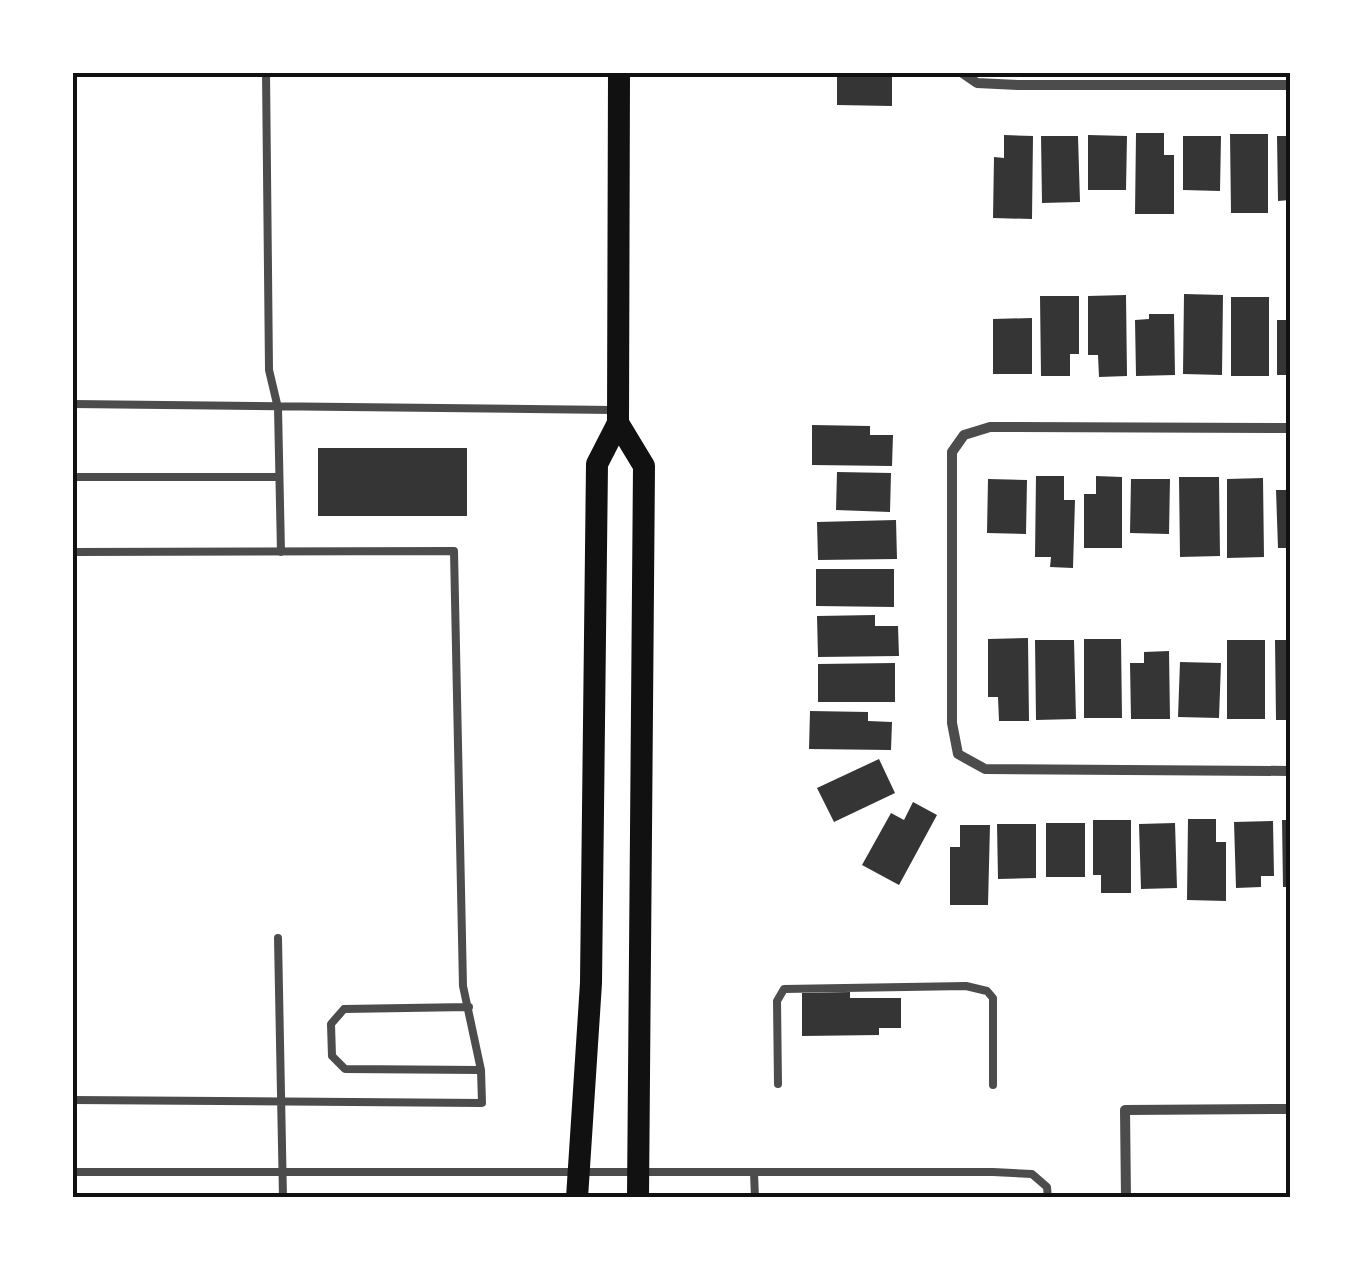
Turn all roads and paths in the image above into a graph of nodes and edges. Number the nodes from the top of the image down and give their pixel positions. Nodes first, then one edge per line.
1 (266, 72) edge
2 (619, 72) edge
3 (961, 72) edge
4 (1290, 85) edge
5 (73, 408) edge
6 (278, 408) junction
7 (618, 416) junction
8 (1290, 428) edge
9 (72, 477) edge
10 (279, 477) junction
11 (72, 552) edge
12 (280, 552) junction
13 (1290, 772) edge
14 (278, 938) dead end
15 (469, 1008) junction
16 (481, 1070) junction
17 (778, 1084) dead end
18 (993, 1086) dead end
19 (72, 1100) edge
20 (281, 1102) junction
21 (1290, 1108) edge
22 (72, 1172) edge
23 (282, 1172) junction
24 (578, 1172) junction
25 (638, 1173) junction
26 (754, 1173) junction
27 (282, 1198) edge
28 (577, 1198) edge
29 (638, 1198) edge
30 (755, 1198) edge
31 (1048, 1198) edge
32 (1126, 1198) edge

1 - 6 lane
2 - 7 main road
3 - 4 street
5 - 6 lane
6 - 7 lane
6 - 10 lane
7 - 24 main road
7 - 25 main road
8 - 13 street
9 - 10 lane
10 - 12 lane
11 - 12 lane
12 - 15 lane
14 - 20 lane
15 - 16 lane
15 - 16 lane
16 - 20 lane
17 - 18 lane
19 - 20 lane
20 - 23 lane
21 - 32 street
22 - 23 lane
23 - 24 lane
23 - 27 lane
24 - 25 lane
24 - 28 main road
25 - 26 lane
25 - 29 main road
26 - 30 lane
26 - 31 lane

